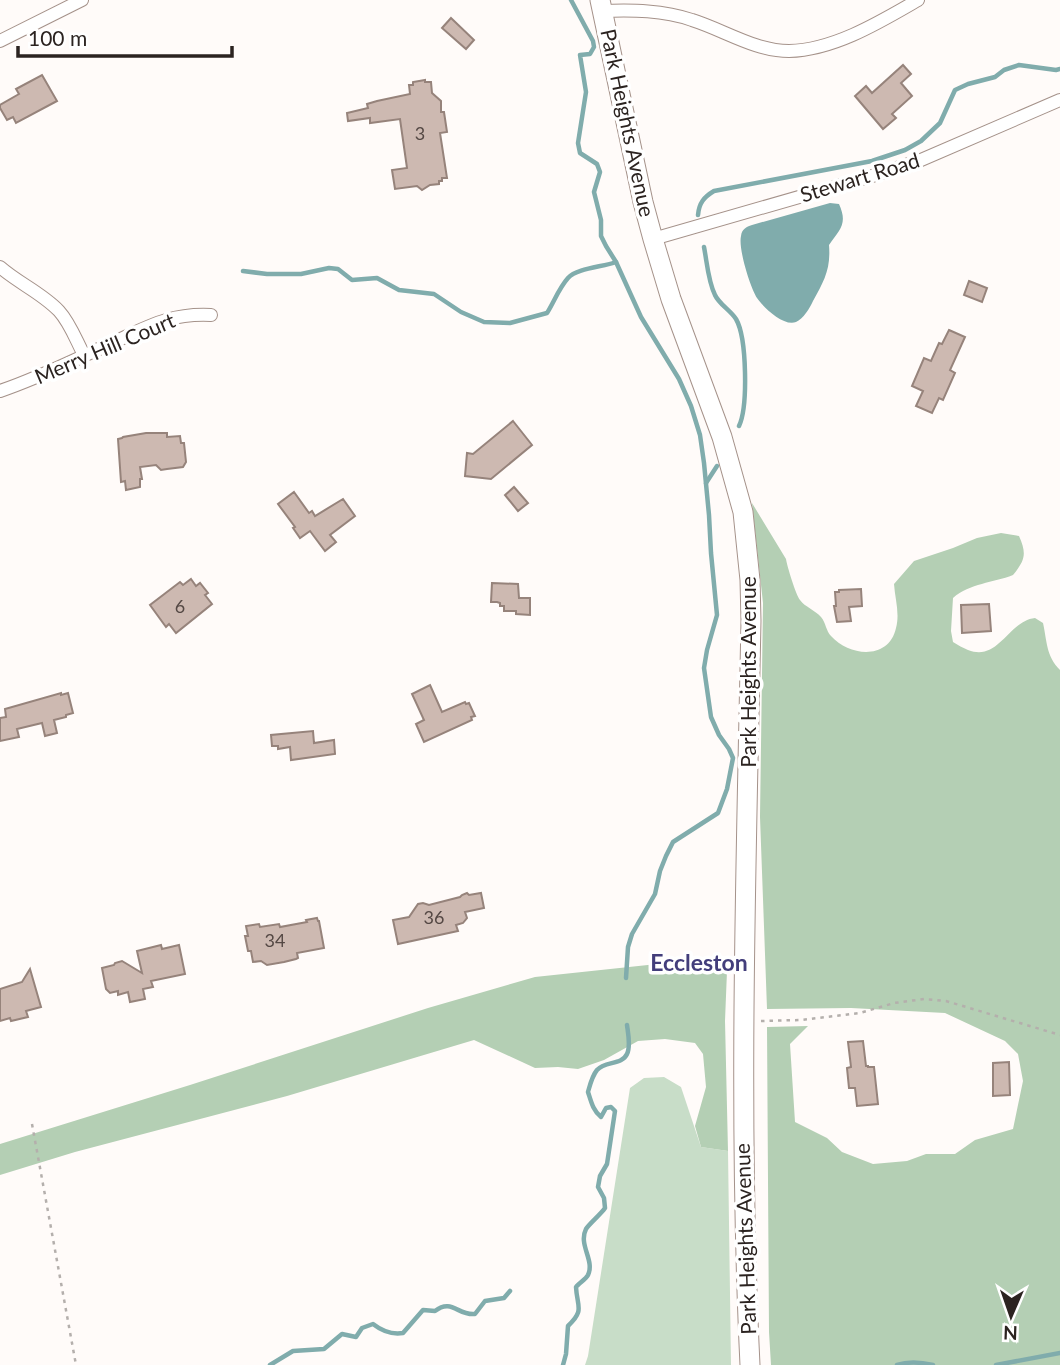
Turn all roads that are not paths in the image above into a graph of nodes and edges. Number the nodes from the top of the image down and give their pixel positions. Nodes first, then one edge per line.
1 (82, 0) edge
2 (918, 0) edge
3 (601, 6) edge
4 (0, 41) edge
5 (1060, 100) edge
6 (653, 239) junction
7 (0, 267) edge
8 (211, 315) dead end
9 (84, 355) junction
10 (0, 391) edge
11 (750, 1365) edge

1 - 4 street
2 - 3 street
3 - 6 main road, Park Heights Avenue
5 - 6 street, Stewart Road
6 - 11 main road, Park Heights Avenue
7 - 9 street
8 - 9 street, Merry Hill Court
9 - 10 street, Merry Hill Court

